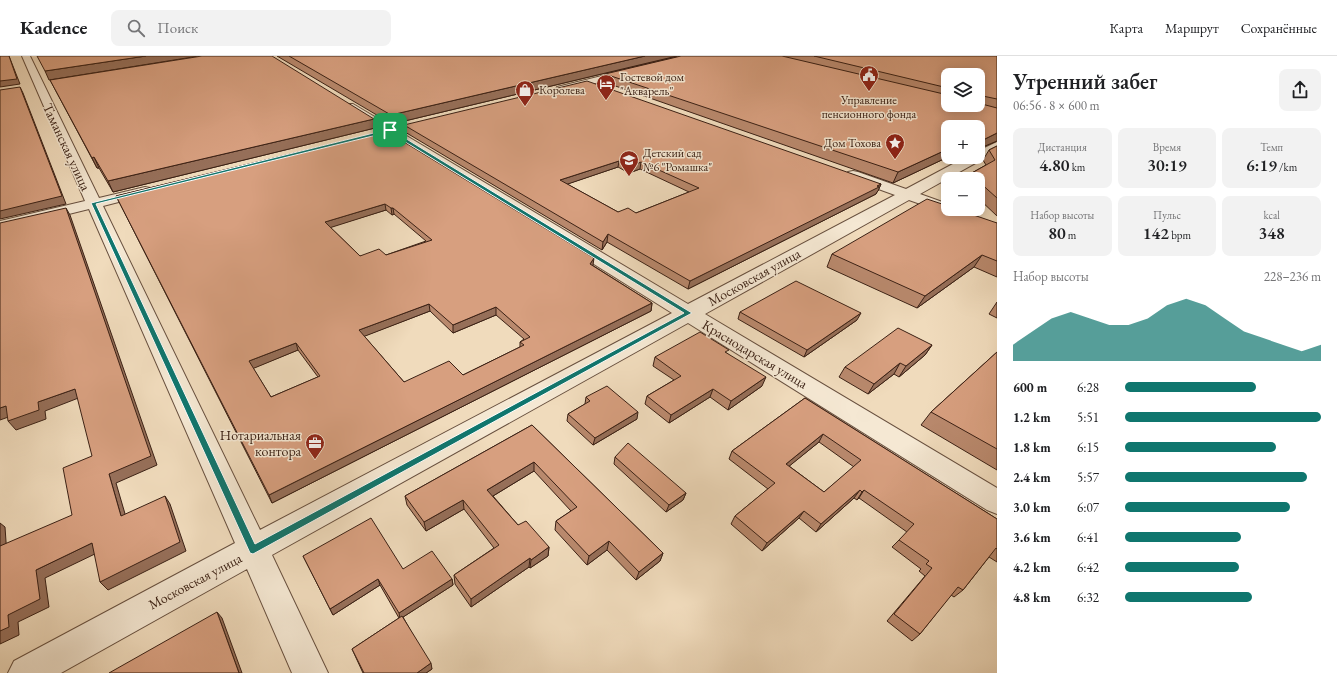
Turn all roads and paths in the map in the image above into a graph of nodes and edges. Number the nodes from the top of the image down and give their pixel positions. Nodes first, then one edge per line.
1 (26, 56) edge
2 (694, 56) edge
3 (588, 82) junction
4 (554, 90) edge
5 (610, 90) edge
6 (333, 96) edge
7 (396, 129) junction
8 (370, 135) edge
9 (997, 146) edge
10 (985, 152) edge
11 (962, 164) edge
12 (841, 171) edge
13 (156, 188) edge
14 (907, 194) junction
15 (93, 203) junction
16 (941, 206) edge
17 (0, 226) edge
18 (689, 313) junction
19 (997, 502) edge
20 (253, 550) junction
21 (26, 673) edge
22 (310, 673) edge

1 - 15 street, Таманская улица
2 - 3 street
3 - 4 street
3 - 5 street
6 - 7 street, Краснодарская улица
7 - 8 street
7 - 18 street, Краснодарская улица
9 - 10 street, Московская улица
11 - 14 street, Московская улица
12 - 14 street
13 - 15 street
14 - 16 street
14 - 18 street, Московская улица
15 - 17 street
15 - 20 street, Таманская улица
18 - 19 street, Краснодарская улица
18 - 20 street, Московская улица
20 - 21 street, Московская улица
20 - 22 street, Таманская улица

